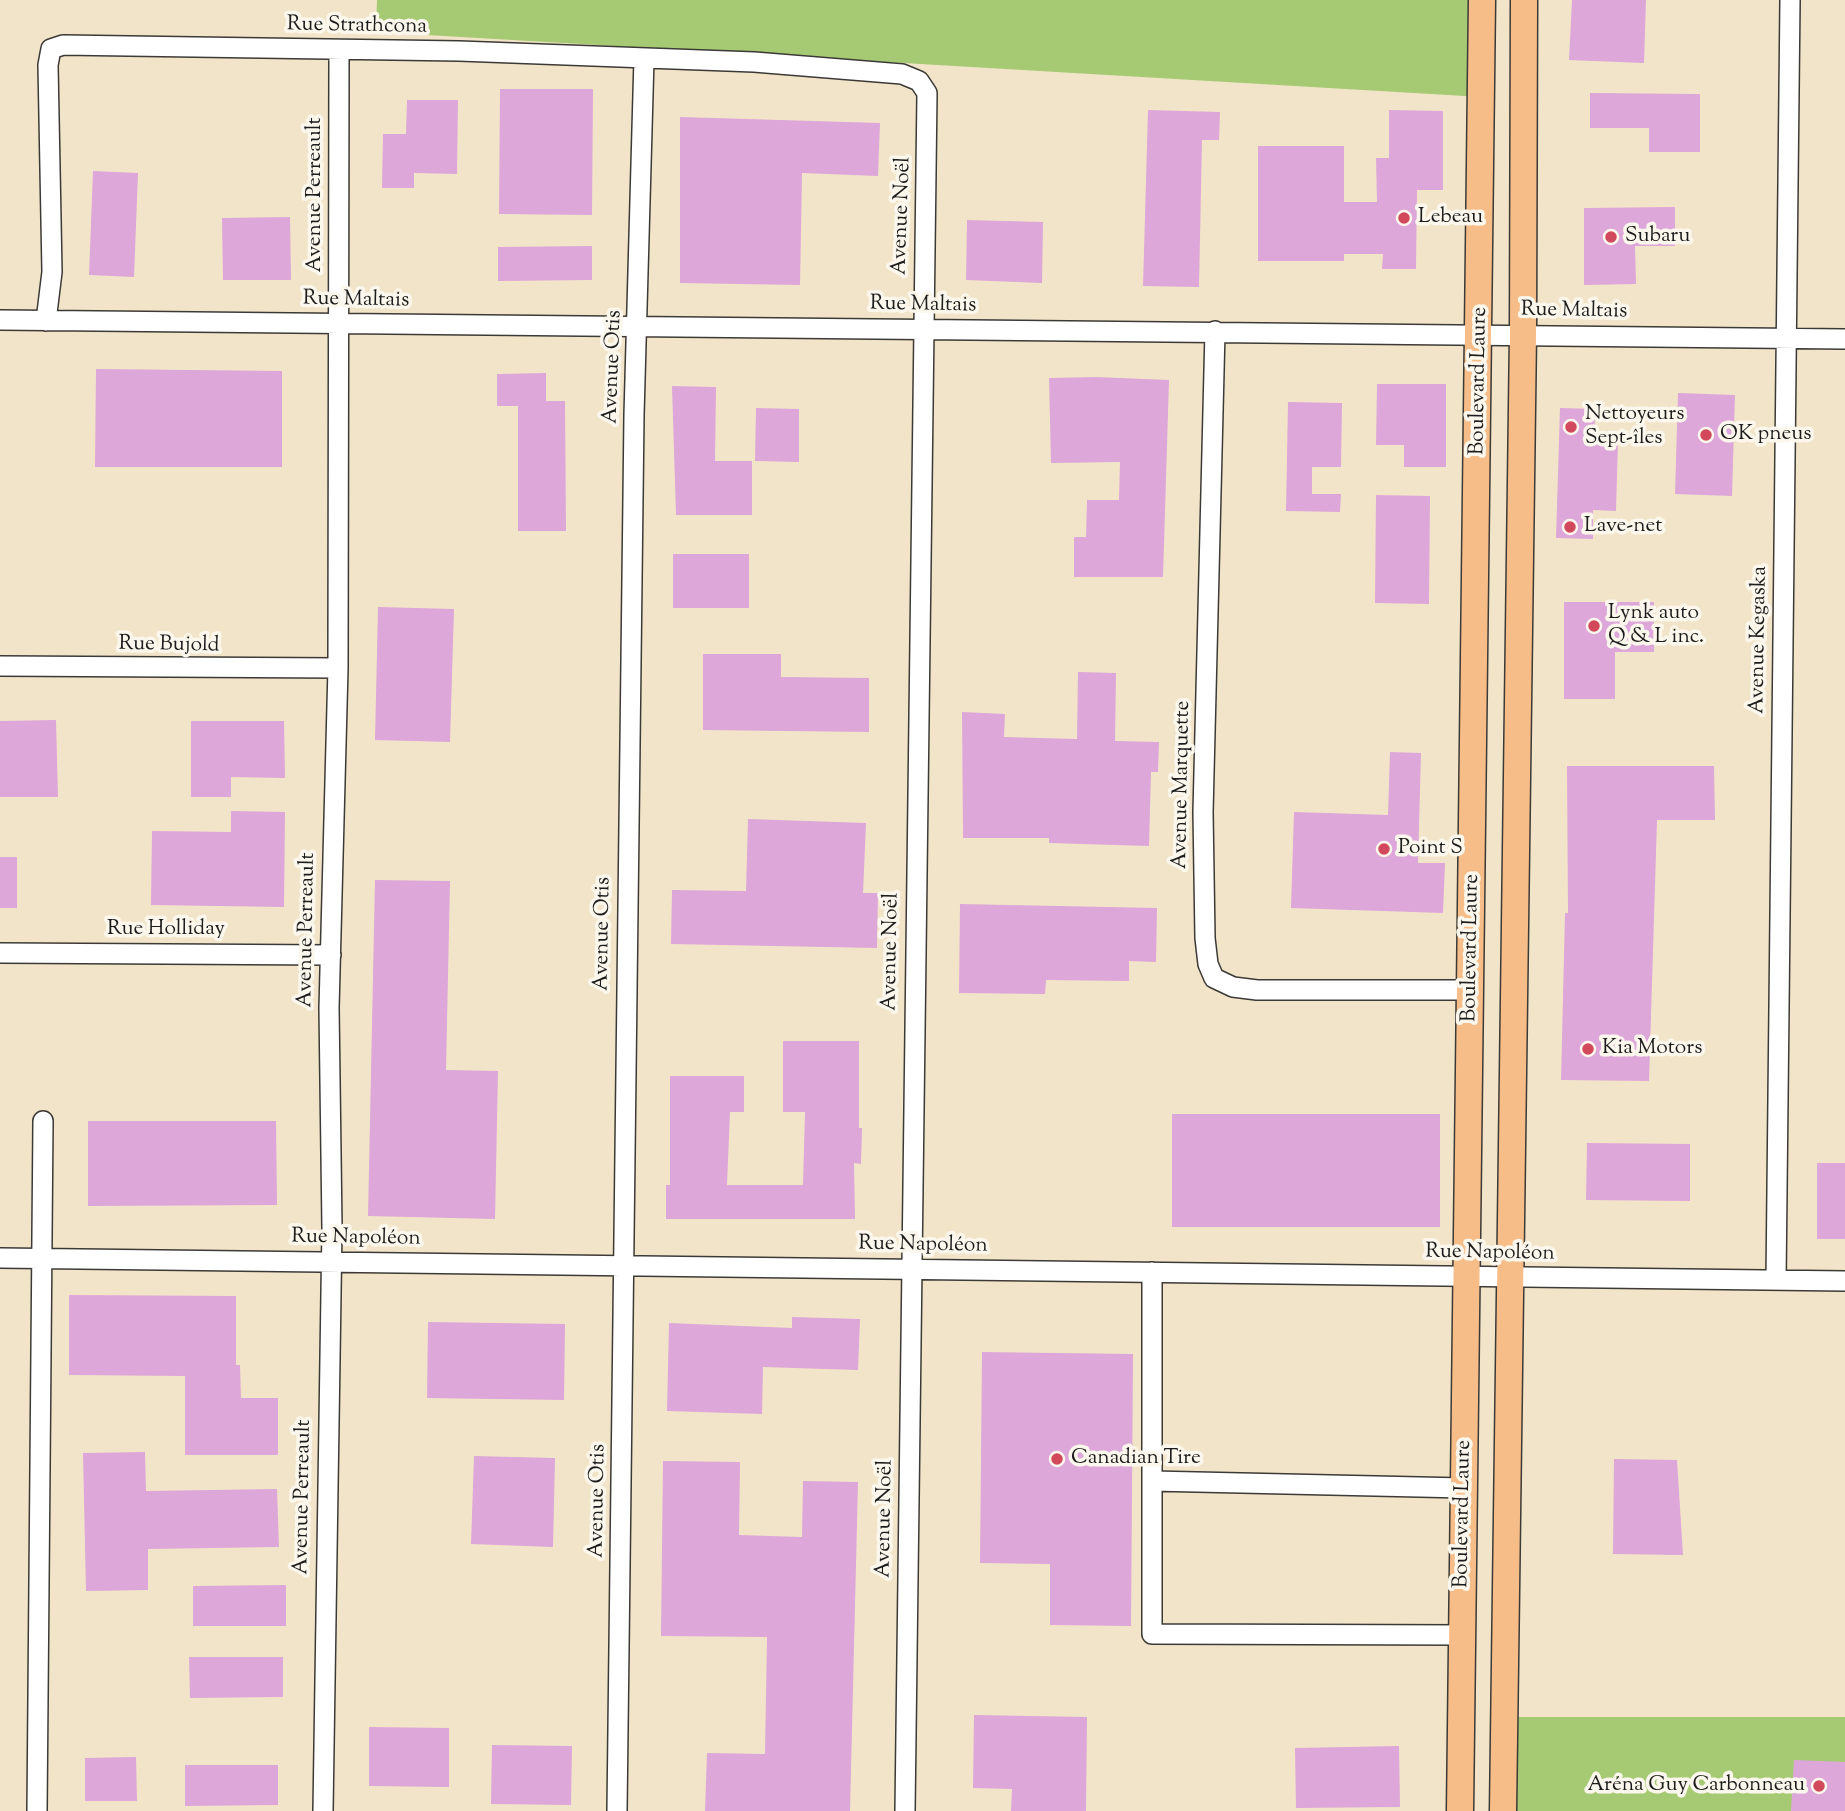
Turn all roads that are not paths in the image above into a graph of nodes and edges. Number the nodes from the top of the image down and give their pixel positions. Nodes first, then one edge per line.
1 (1482, 0) edge
2 (1524, 0) edge
3 (1790, 0) edge
4 (339, 50) junction
5 (644, 58) junction
6 (927, 93) joint
7 (0, 320) edge
8 (46, 321) junction
9 (338, 323) junction
10 (639, 326) junction
11 (923, 329) junction
12 (1215, 331) junction
13 (1480, 334) junction
14 (1523, 334) junction
15 (1787, 338) junction
16 (1845, 339) edge
17 (0, 666) edge
18 (338, 668) junction
19 (0, 953) edge
20 (331, 955) junction
21 (1472, 990) junction
22 (43, 1121) dead end
23 (0, 1258) edge
24 (41, 1258) junction
25 (329, 1262) junction
26 (625, 1265) junction
27 (911, 1269) junction
28 (1152, 1272) junction
29 (1467, 1276) junction
30 (1509, 1276) junction
31 (1776, 1280) junction
32 (1845, 1281) edge
33 (1152, 1482) junction
34 (1464, 1488) junction
35 (1463, 1634) junction
36 (37, 1811) edge
37 (323, 1811) edge
38 (617, 1811) edge
39 (905, 1811) edge
40 (1460, 1811) edge
41 (1503, 1811) edge

1 - 13 highway, Boulevard Laure
2 - 14 highway, Boulevard Laure
3 - 15 street, Avenue Kegaska
4 - 5 street, Rue Strathcona
4 - 8 street, Rue Strathcona
4 - 9 street, Avenue Perreault
5 - 6 street, Rue Strathcona
5 - 10 street, Avenue Otis
6 - 11 street, Avenue Noël
7 - 8 street, Rue Maltais
8 - 9 street, Rue Maltais
9 - 10 street, Rue Maltais
9 - 18 street, Avenue Perreault
10 - 11 street, Rue Maltais
10 - 26 street, Avenue Otis
11 - 12 street, Rue Maltais
11 - 27 street, Avenue Noël
12 - 13 street, Rue Maltais
12 - 21 street, Avenue Marquette
13 - 14 street, Rue Maltais
13 - 21 highway, Boulevard Laure
14 - 15 street, Rue Maltais
14 - 30 highway, Boulevard Laure
15 - 16 street, Rue Maltais
15 - 31 street, Avenue Kegaska
17 - 18 street, Rue Bujold
18 - 20 street, Avenue Perreault
19 - 20 street, Rue Holliday
20 - 25 street, Avenue Perreault
21 - 29 highway, Boulevard Laure
22 - 24 street
23 - 24 street, Rue Napoléon
24 - 25 street, Rue Napoléon
24 - 36 street
25 - 26 street, Rue Napoléon
25 - 37 street, Avenue Perreault
26 - 27 street, Rue Napoléon
26 - 38 street, Avenue Otis
27 - 28 street, Rue Napoléon
27 - 39 street, Avenue Noël
28 - 29 street, Rue Napoléon
28 - 33 street
29 - 30 street, Rue Napoléon
29 - 34 highway, Boulevard Laure
30 - 31 street, Rue Napoléon
30 - 41 highway, Boulevard Laure
31 - 32 street, Rue Napoléon
33 - 34 street
33 - 35 street
34 - 35 highway, Boulevard Laure
35 - 40 highway, Boulevard Laure

